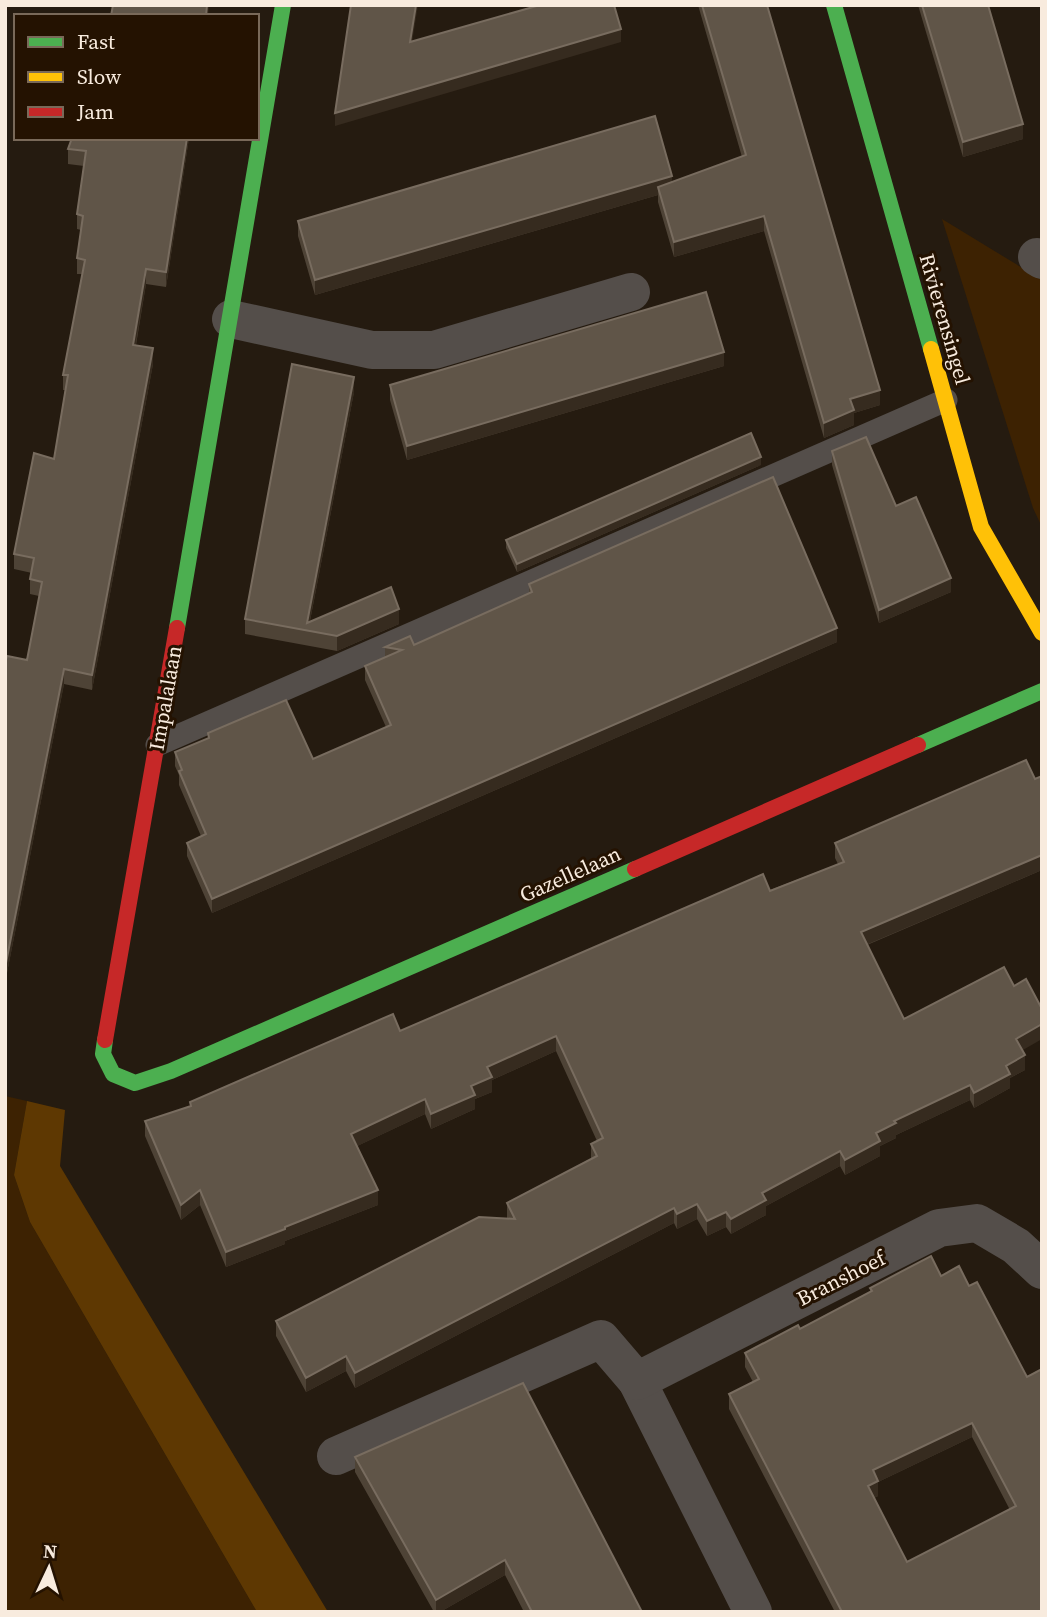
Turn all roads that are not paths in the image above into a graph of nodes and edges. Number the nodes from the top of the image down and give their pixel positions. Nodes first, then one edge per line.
1 (283, 5) edge
2 (834, 5) edge
3 (631, 292) dead end
4 (231, 319) junction
5 (946, 400) junction
6 (1042, 633) edge
7 (1042, 691) edge
8 (157, 745) junction
9 (113, 1074) joint
10 (1042, 1270) edge
11 (637, 1381) junction
12 (336, 1456) dead end
13 (753, 1612) edge

1 - 4 street, Impalalaan
2 - 5 street, Rivierensingel
3 - 4 street
4 - 8 street, Impalalaan
5 - 6 street, Rivierensingel
5 - 8 lane
7 - 9 street, Gazellelaan
8 - 9 street, Impalalaan
10 - 11 street, Branshoef
11 - 12 street
11 - 13 street

